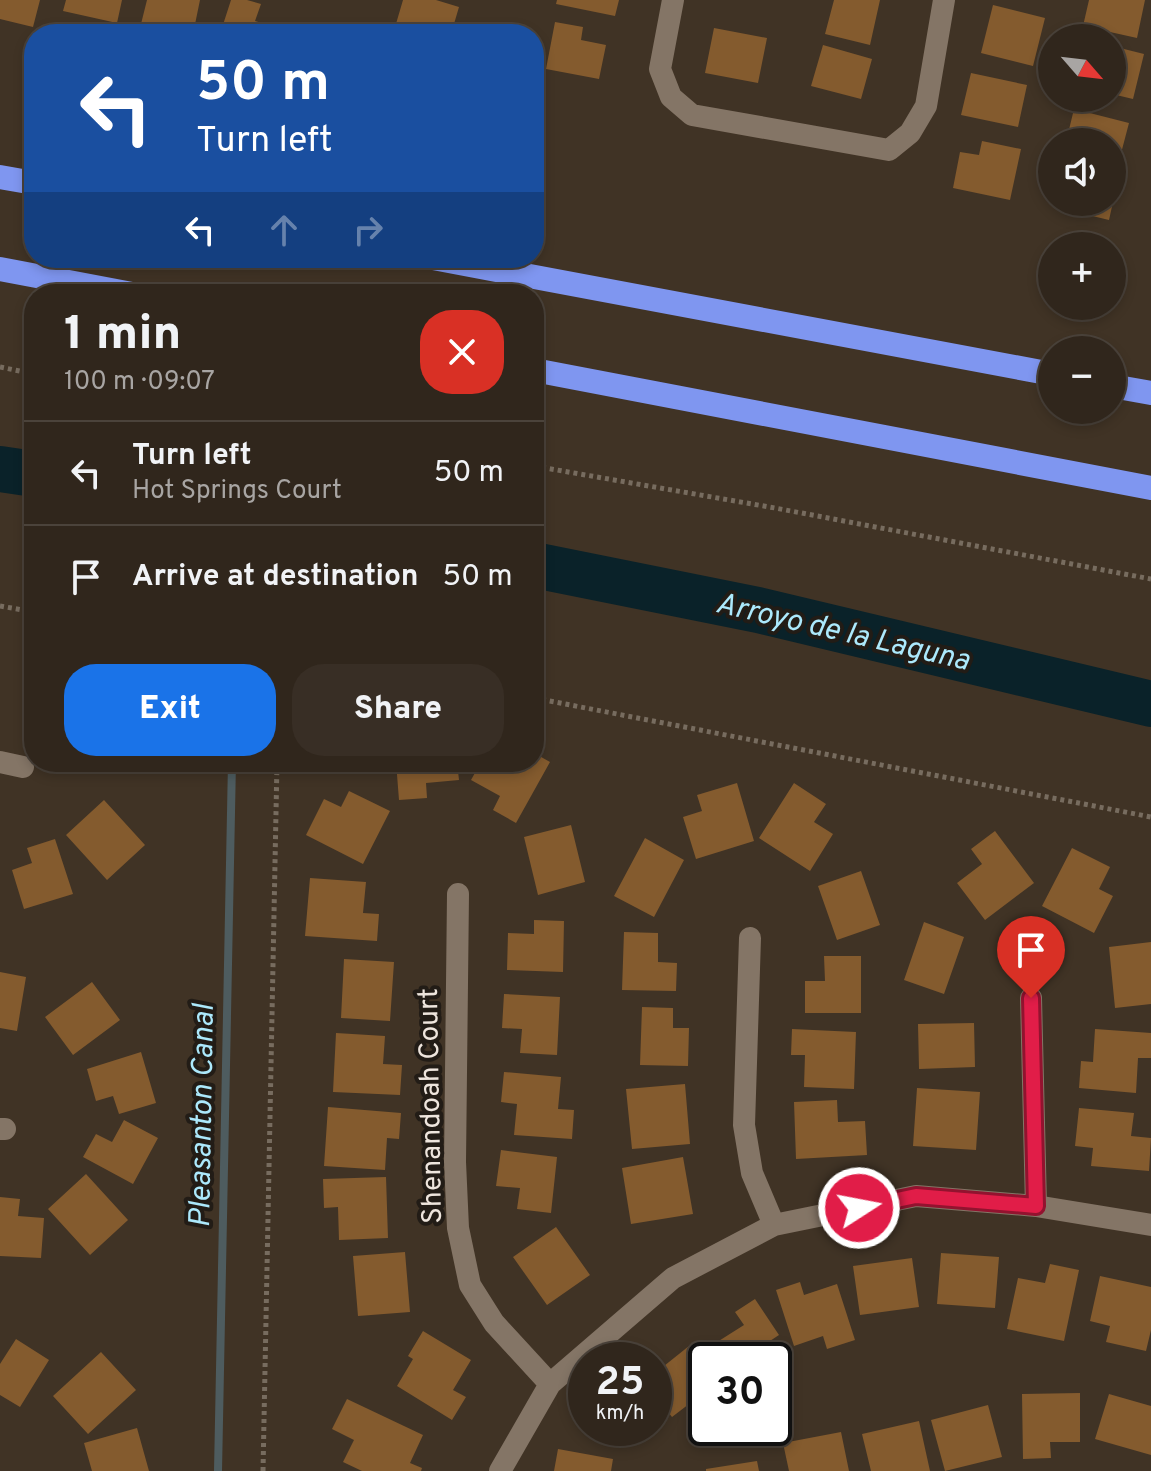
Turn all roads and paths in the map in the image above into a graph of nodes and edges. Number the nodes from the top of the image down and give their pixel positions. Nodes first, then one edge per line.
1 (673, 0) edge
2 (944, 0) edge
3 (0, 177) edge
4 (24, 181) edge
5 (486, 268) edge
6 (0, 269) edge
7 (79, 284) edge
8 (0, 367) edge
9 (1038, 371) edge
10 (24, 372) edge
11 (544, 372) edge
12 (1126, 389) edge
13 (1151, 393) edge
14 (544, 468) edge
15 (1151, 488) edge
16 (1151, 579) edge
17 (0, 606) edge
18 (24, 610) edge
19 (544, 700) edge
20 (0, 762) edge
21 (23, 767) dead end
22 (277, 772) edge
23 (1151, 817) edge
24 (458, 894) dead end
25 (750, 938) dead end
26 (1031, 998) dead end
27 (1036, 1206) junction
28 (774, 1225) junction
29 (1151, 1225) edge
30 (550, 1384) junction
31 (263, 1471) edge
32 (500, 1471) edge

1 - 2 street
3 - 4 highway
5 - 9 highway
6 - 7 highway
8 - 10 path
11 - 15 highway
12 - 13 highway
14 - 16 path
17 - 18 path
19 - 23 path
20 - 21 street
22 - 31 path
24 - 30 street, Shenandoah Court
25 - 28 street
26 - 27 street
27 - 28 street
27 - 29 street
28 - 30 street
30 - 32 street

